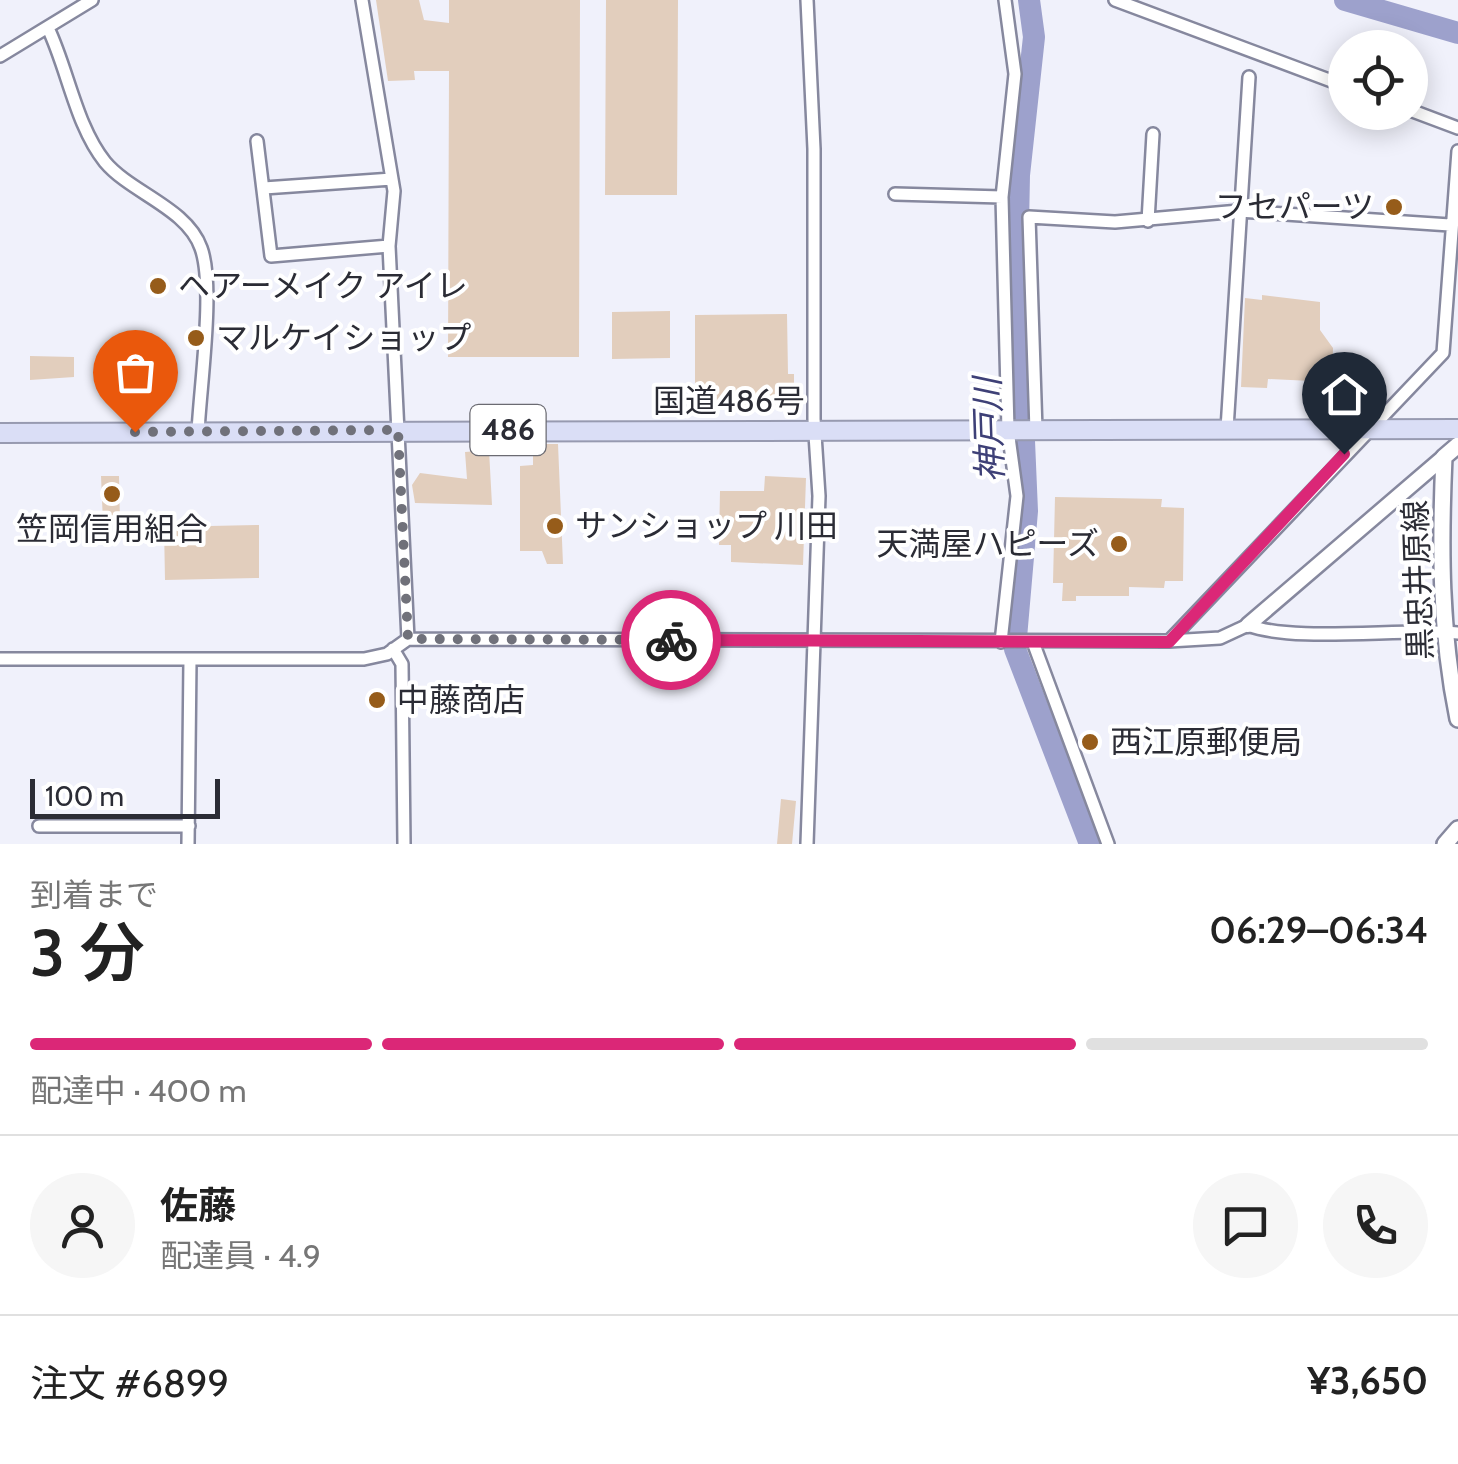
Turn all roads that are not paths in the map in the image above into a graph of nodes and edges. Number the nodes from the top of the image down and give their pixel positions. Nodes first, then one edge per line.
1 (92, 0) edge
2 (362, 0) edge
3 (807, 0) edge
4 (1005, 0) edge
5 (1115, 0) edge
6 (48, 28) junction
7 (0, 56) edge
8 (1249, 77) dead end
9 (1328, 80) edge
10 (1428, 117) edge
11 (1458, 128) edge
12 (1153, 134) dead end
13 (257, 140) dead end
14 (1458, 151) edge
15 (392, 178) junction
16 (264, 188) junction
17 (895, 194) dead end
18 (1002, 196) junction
19 (1239, 211) junction
20 (1148, 221) junction
21 (1450, 225) junction
22 (389, 246) junction
23 (1369, 428) junction
24 (1227, 429) junction
25 (1458, 429) edge
26 (398, 430) junction
27 (1023, 430) junction
28 (816, 431) junction
29 (198, 432) junction
30 (0, 433) edge
31 (1458, 445) edge
32 (1444, 458) junction
33 (1248, 625) junction
34 (1451, 632) edge
35 (408, 639) junction
36 (812, 641) junction
37 (1004, 642) junction
38 (1029, 642) junction
39 (1169, 642) junction
40 (393, 650) junction
41 (0, 659) edge
42 (190, 660) junction
43 (1458, 719) edge
44 (40, 826) dead end
45 (189, 826) junction
46 (1458, 830) edge
47 (188, 844) edge
48 (404, 844) edge
49 (807, 844) edge
50 (1108, 844) edge
51 (1445, 844) edge

1 - 6 street
2 - 15 street
3 - 28 street
4 - 18 street
5 - 9 street
6 - 7 street
6 - 29 street
8 - 19 street
10 - 11 street
12 - 20 street
13 - 16 street
14 - 21 street
15 - 16 street
15 - 22 street
16 - 22 street
17 - 18 street
18 - 27 street
19 - 20 street
19 - 21 street
19 - 24 street
20 - 27 street
21 - 23 street
22 - 26 street
23 - 24 highway, 国道486号 / 486
23 - 25 highway, 国道486号 / 486
23 - 39 street
24 - 27 highway, 国道486号 / 486
26 - 28 highway, 国道486号 / 486
26 - 29 highway, 国道486号 / 486
26 - 35 street
27 - 28 highway, 国道486号 / 486
27 - 37 street
28 - 36 street
29 - 30 highway, 国道486号 / 486
31 - 32 main road, 黒忠井原線
32 - 33 street
32 - 34 main road, 黒忠井原線
33 - 34 street
33 - 39 street
34 - 43 main road, 黒忠井原線
35 - 36 street
35 - 40 street
36 - 37 street
36 - 49 street
37 - 38 street
38 - 39 street
38 - 50 street
40 - 42 street
40 - 48 street
41 - 42 street
42 - 45 street
44 - 45 street
45 - 47 street
46 - 51 main road

